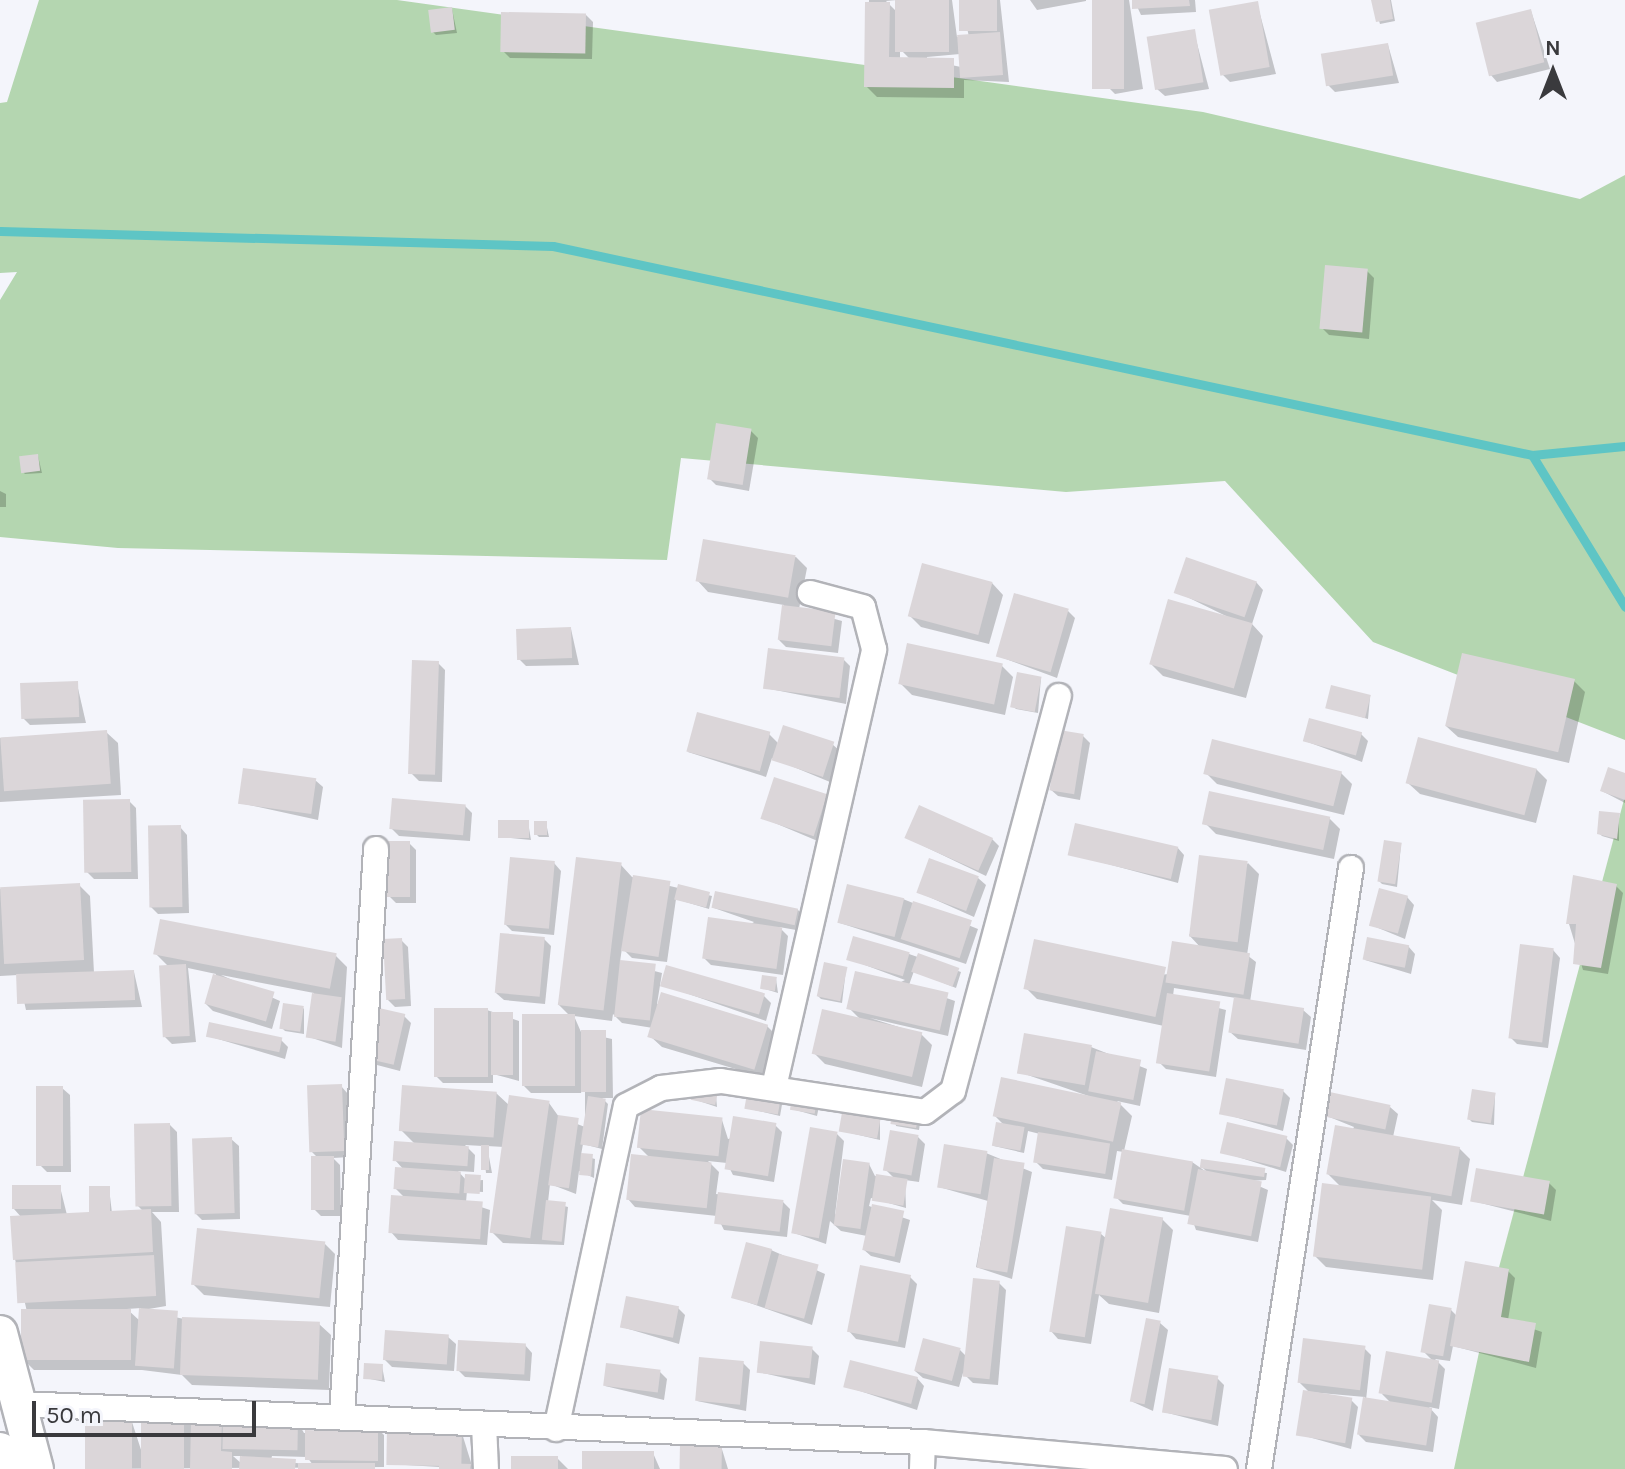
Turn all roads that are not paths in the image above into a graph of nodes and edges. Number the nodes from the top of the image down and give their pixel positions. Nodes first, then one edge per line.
1 (810, 593) dead end
2 (1059, 696) dead end
3 (376, 849) dead end
4 (1351, 868) dead end
5 (774, 1087) junction
6 (0, 1333) edge
7 (19, 1404) junction
8 (342, 1416) junction
9 (484, 1424) junction
10 (556, 1429) junction
11 (923, 1442) junction
12 (0, 1450) edge
13 (5, 1469) edge
14 (36, 1469) edge
15 (486, 1469) edge
16 (922, 1469) edge
17 (1225, 1469) edge
18 (1259, 1469) edge

1 - 5 street
2 - 5 street
3 - 8 street
4 - 18 street
5 - 10 street
6 - 7 main road
7 - 8 street
7 - 14 main road
8 - 9 street
9 - 10 street
9 - 15 street
10 - 11 street
11 - 16 street
11 - 17 street
12 - 13 main road

